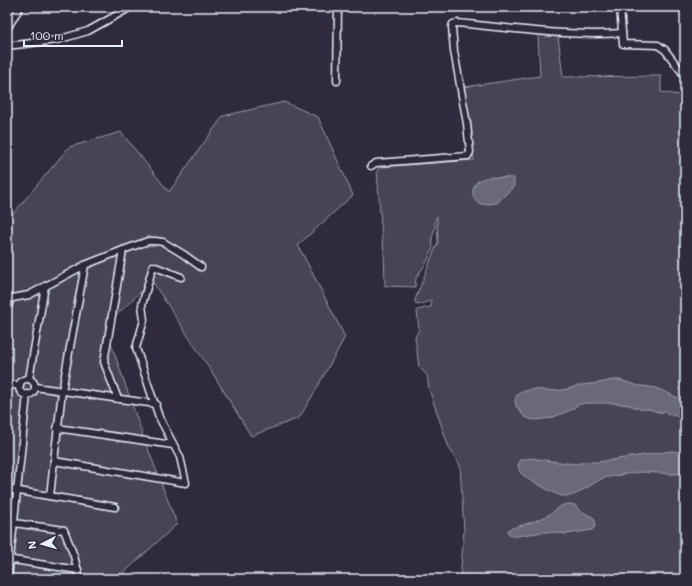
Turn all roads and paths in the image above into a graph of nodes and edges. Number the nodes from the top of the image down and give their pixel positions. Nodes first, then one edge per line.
1 (20, 7) edge
2 (131, 7) edge
3 (338, 7) edge
4 (620, 7) edge
5 (7, 29) edge
6 (622, 33) junction
7 (7, 46) edge
8 (685, 76) edge
9 (337, 80) dead end
10 (371, 166) dead end
11 (123, 250) junction
12 (85, 264) junction
13 (201, 267) dead end
14 (181, 277) dead end
15 (46, 286) junction
16 (8, 299) edge
17 (7, 312) edge
18 (29, 379) junction
19 (7, 384) edge
20 (20, 386) junction
21 (35, 387) junction
22 (62, 391) junction
23 (27, 394) junction
24 (118, 399) junction
25 (156, 404) junction
26 (57, 428) junction
27 (173, 445) junction
28 (54, 461) junction
29 (7, 489) edge
30 (17, 491) junction
31 (50, 496) junction
32 (115, 507) dead end
33 (10, 523) edge
34 (9, 559) edge
35 (78, 570) junction
36 (8, 579) edge
37 (80, 579) edge

1 - 5 street
2 - 7 street
3 - 9 street
4 - 6 street
6 - 8 street
6 - 10 street
11 - 12 street
11 - 13 street
11 - 24 street
12 - 15 street
12 - 22 street
14 - 25 street
15 - 16 street
15 - 18 street
16 - 17 street
18 - 20 street
18 - 21 street
19 - 20 street
20 - 23 street
21 - 22 street
21 - 23 street
22 - 24 street
22 - 26 street
23 - 30 street
24 - 25 street
25 - 27 street
26 - 27 street
26 - 28 street
27 - 28 street
28 - 31 street
29 - 30 street
30 - 31 street
30 - 33 street
31 - 32 street
33 - 34 street
33 - 35 street
34 - 35 street
34 - 36 street
35 - 37 street

